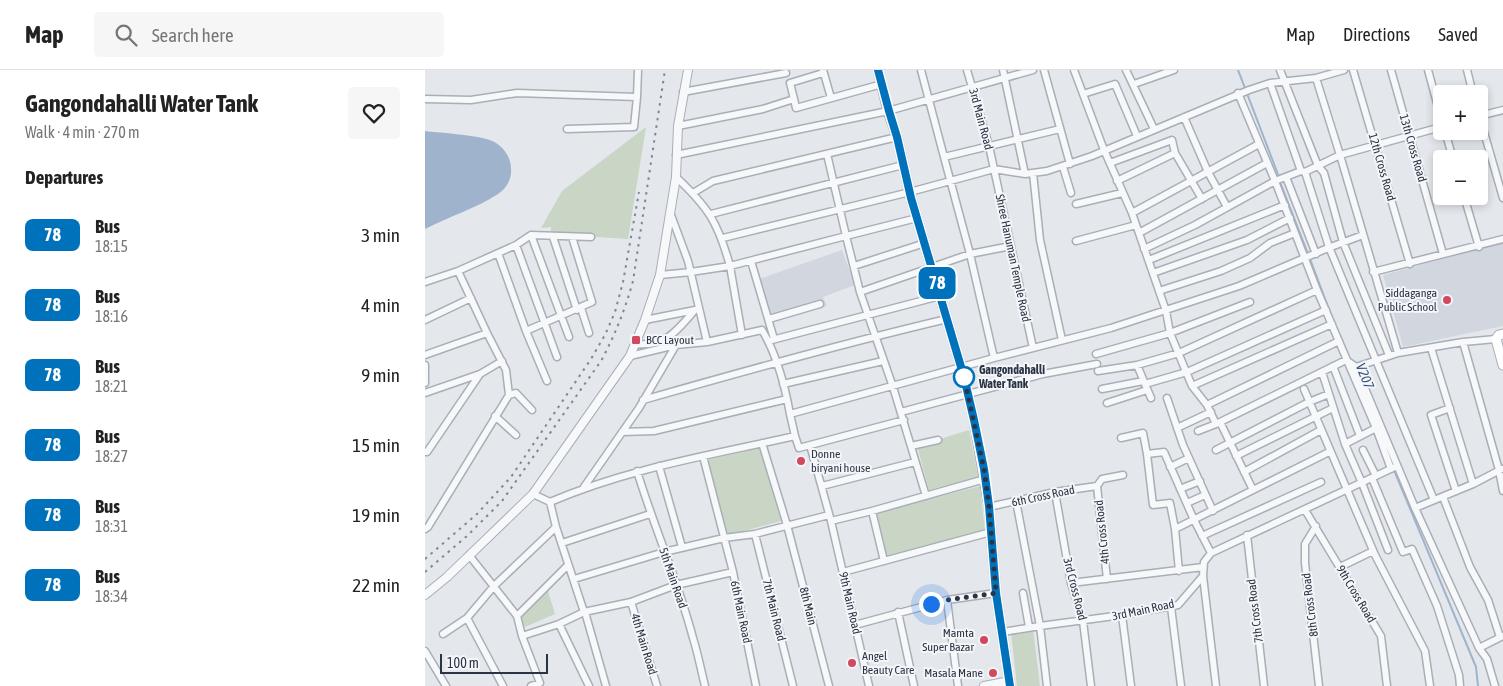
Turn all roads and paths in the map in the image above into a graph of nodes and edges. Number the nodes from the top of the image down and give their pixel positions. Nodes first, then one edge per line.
1 (638, 70) edge
2 (687, 70) edge
3 (878, 70) edge
4 (921, 70) edge
5 (967, 70) edge
6 (1003, 70) edge
7 (1033, 70) edge
8 (1044, 70) edge
9 (1074, 70) edge
10 (1126, 70) edge
11 (1173, 70) edge
12 (1280, 70) edge
13 (1344, 70) edge
14 (1353, 70) edge
15 (1391, 70) edge
16 (1428, 70) edge
17 (1467, 70) edge
18 (786, 71) edge
19 (823, 71) edge
20 (1005, 78) junction
21 (1316, 78) junction
22 (1283, 81) junction
23 (789, 83) junction
24 (1270, 83) junction
25 (882, 84) junction
26 (1134, 84) junction
27 (1471, 85) edge
28 (973, 88) junction
29 (1433, 88) edge
30 (683, 92) junction
31 (1243, 92) junction
32 (1083, 94) junction
33 (637, 97) junction
34 (831, 98) junction
35 (425, 99) edge
36 (794, 99) junction
37 (927, 99) junction
38 (1503, 110) edge
39 (889, 111) junction
40 (1488, 114) edge
41 (1184, 117) junction
42 (678, 126) junction
43 (567, 129) dead end
44 (1060, 129) junction
45 (1154, 129) junction
46 (1433, 129) edge
47 (1409, 135) junction
48 (1137, 136) junction
49 (897, 137) junction
50 (1017, 139) junction
51 (1486, 140) edge
52 (1259, 144) junction
53 (1376, 144) junction
54 (989, 146) junction
55 (1103, 150) junction
56 (1175, 153) junction
57 (827, 154) junction
58 (676, 155) junction
59 (1340, 155) junction
60 (944, 157) junction
61 (1110, 163) junction
62 (1267, 163) junction
63 (903, 165) junction
64 (1067, 166) junction
65 (1318, 166) junction
66 (994, 169) junction
67 (1209, 172) junction
68 (1303, 172) junction
69 (1033, 173) junction
70 (1025, 174) junction
71 (676, 178) junction
72 (1280, 179) junction
73 (1192, 180) junction
74 (950, 181) junction
75 (1117, 181) junction
76 (833, 184) junction
77 (1217, 190) junction
78 (910, 192) junction
79 (693, 193) junction
80 (1071, 193) dead end
81 (1123, 193) junction
82 (1503, 198) edge
83 (1201, 199) junction
84 (1076, 204) dead end
85 (1467, 205) edge
86 (1285, 206) junction
87 (1227, 207) junction
88 (839, 210) junction
89 (1132, 213) junction
90 (711, 214) junction
91 (671, 215) junction
92 (917, 218) junction
93 (1290, 218) junction
94 (1136, 225) junction
95 (1295, 232) junction
96 (1139, 233) junction
97 (531, 235) junction
98 (1363, 235) junction
99 (846, 236) junction
100 (553, 237) junction
101 (572, 237) junction
102 (591, 237) dead end
103 (723, 238) junction
104 (1076, 240) dead end
105 (1503, 240) edge
106 (1343, 242) junction
107 (925, 243) junction
108 (516, 245) junction
109 (1011, 246) junction
110 (1329, 247) junction
111 (1479, 247) junction
112 (1144, 249) junction
113 (498, 253) junction
114 (970, 254) junction
115 (1443, 254) junction
116 (1311, 256) junction
117 (1149, 260) junction
118 (751, 261) junction
119 (1411, 264) junction
120 (731, 266) junction
121 (854, 266) junction
122 (932, 268) junction
123 (459, 271) junction
124 (691, 272) junction
125 (1373, 272) junction
126 (1153, 273) junction
127 (660, 275) junction
128 (425, 282) edge
129 (1317, 290) junction
130 (1159, 291) junction
131 (860, 292) junction
132 (940, 296) junction
133 (471, 298) junction
134 (1250, 302) dead end
135 (820, 304) dead end
136 (579, 309) junction
137 (696, 310) junction
138 (1325, 310) junction
139 (1166, 311) junction
140 (561, 315) junction
141 (869, 315) junction
142 (769, 319) junction
143 (947, 319) junction
144 (425, 320) edge
145 (645, 320) junction
146 (544, 324) junction
147 (1332, 324) junction
148 (526, 331) junction
149 (487, 333) junction
150 (589, 333) dead end
151 (1171, 333) junction
152 (742, 335) junction
153 (876, 335) junction
154 (1500, 336) edge
155 (569, 337) dead end
156 (771, 340) junction
157 (1062, 340) junction
158 (1339, 341) junction
159 (707, 342) junction
160 (1463, 342) junction
161 (635, 344) junction
162 (676, 345) junction
163 (1033, 348) junction
164 (1431, 348) junction
165 (1179, 352) junction
166 (1398, 353) junction
167 (1096, 354) dead end
168 (425, 355) edge
169 (1389, 355) junction
170 (630, 356) junction
171 (557, 357) dead end
172 (994, 358) junction
173 (1346, 360) junction
174 (1376, 360) junction
175 (502, 361) junction
176 (883, 361) junction
177 (775, 362) junction
178 (1137, 365) junction
179 (1503, 365) edge
180 (425, 366) edge
181 (1333, 366) junction
182 (1354, 366) junction
183 (961, 367) junction
184 (1187, 372) junction
185 (1322, 372) junction
186 (480, 374) junction
187 (547, 381) dead end
188 (425, 383) edge
189 (783, 384) junction
190 (1145, 385) junction
191 (893, 386) junction
192 (1192, 386) junction
193 (1102, 389) dead end
194 (1304, 389) dead end
195 (425, 393) edge
196 (1329, 394) junction
197 (509, 395) junction
198 (968, 395) junction
199 (1151, 398) dead end
200 (1167, 398) dead end
201 (787, 399) junction
202 (643, 400) junction
203 (1309, 402) junction
204 (1107, 403) dead end
205 (1207, 405) junction
206 (1333, 408) junction
207 (1450, 408) junction
208 (532, 410) dead end
209 (901, 412) junction
210 (1211, 412) junction
211 (791, 414) junction
212 (495, 416) junction
213 (1315, 416) junction
214 (904, 420) junction
215 (1218, 423) junction
216 (1177, 428) junction
217 (1376, 428) junction
218 (1321, 430) junction
219 (1198, 431) dead end
220 (622, 432) junction
221 (517, 435) dead end
222 (795, 436) junction
223 (1360, 436) junction
224 (1121, 438) dead end
225 (938, 440) dead end
226 (762, 443) junction
227 (1231, 443) junction
228 (1345, 444) junction
229 (810, 445) junction
230 (911, 446) junction
231 (1216, 450) dead end
232 (1363, 450) dead end
233 (425, 452) edge
234 (1329, 452) junction
235 (1147, 454) junction
236 (703, 456) junction
237 (1236, 456) junction
238 (1189, 458) junction
239 (915, 462) junction
240 (659, 466) junction
241 (1170, 467) junction
242 (1394, 467) junction
243 (1501, 469) edge
244 (637, 471) junction
245 (1244, 472) junction
246 (1123, 475) dead end
247 (1374, 477) junction
248 (985, 479) junction
249 (1199, 481) junction
250 (1321, 482) dead end
251 (1362, 483) junction
252 (1473, 484) junction
253 (822, 486) junction
254 (1097, 486) junction
255 (584, 487) junction
256 (1180, 489) junction
257 (1253, 490) junction
258 (1346, 490) junction
259 (1456, 491) junction
260 (1503, 491) edge
261 (1055, 492) junction
262 (533, 494) junction
263 (1205, 495) junction
264 (926, 496) junction
265 (1443, 497) junction
266 (1434, 500) junction
267 (1016, 501) junction
268 (550, 502) junction
269 (1187, 503) junction
270 (989, 506) junction
271 (1415, 508) junction
272 (1305, 510) junction
273 (1213, 511) junction
274 (872, 512) junction
275 (650, 514) junction
276 (830, 518) junction
277 (1194, 520) junction
278 (787, 525) junction
279 (1316, 526) junction
280 (556, 527) junction
281 (425, 529) edge
282 (1175, 529) junction
283 (991, 532) junction
284 (755, 534) junction
285 (1247, 535) junction
286 (1202, 536) junction
287 (724, 538) junction
288 (562, 543) junction
289 (682, 547) junction
290 (1387, 550) dead end
291 (1373, 551) junction
292 (664, 552) junction
293 (1211, 553) junction
294 (469, 555) junction
295 (883, 561) junction
296 (568, 564) junction
297 (1340, 567) junction
298 (1203, 568) junction
299 (1179, 571) junction
300 (733, 572) junction
301 (843, 572) junction
302 (1203, 576) junction
303 (574, 579) junction
304 (1107, 579) junction
305 (1071, 583) junction
306 (677, 585) junction
307 (494, 586) junction
308 (1023, 592) dead end
309 (996, 593) junction
310 (425, 594) edge
311 (947, 600) junction
312 (631, 602) junction
313 (1171, 606) junction
314 (584, 612) junction
315 (898, 612) junction
316 (1122, 615) junction
317 (517, 616) junction
318 (467, 618) junction
319 (1083, 621) junction
320 (559, 624) junction
321 (855, 625) junction
322 (1040, 626) junction
323 (1029, 628) junction
324 (1003, 632) junction
325 (443, 634) dead end
326 (522, 636) junction
327 (1502, 636) edge
328 (1479, 648) junction
329 (425, 651) edge
330 (541, 684) edge
331 (1010, 684) edge
332 (446, 686) edge
333 (503, 686) edge
334 (531, 686) edge
335 (589, 686) edge
336 (606, 686) edge
337 (657, 686) edge
338 (705, 686) edge
339 (756, 686) edge
340 (793, 686) edge
341 (829, 686) edge
342 (869, 686) edge
343 (914, 686) edge
344 (958, 686) edge
345 (984, 686) edge
346 (1047, 686) edge
347 (1091, 686) edge
348 (1131, 686) edge
349 (1181, 686) edge
350 (1216, 686) edge
351 (1264, 686) edge
352 (1319, 686) edge
353 (1387, 686) edge
354 (1430, 686) edge
355 (1460, 686) edge
356 (1495, 686) edge

1 - 33 street
2 - 30 street
3 - 25 main road
4 - 37 street
5 - 28 street, 3rd Main Road
6 - 20 street
7 - 20 street
8 - 44 street
9 - 32 street
10 - 26 street
11 - 26 street
12 - 22 street
13 - 21 street
14 - 53 street, 12th Cross Road
15 - 47 street, 13th Cross Road
16 - 29 street
17 - 27 street
18 - 23 street
18 - 30 street
19 - 23 street
19 - 34 street
20 - 28 street
20 - 50 street
21 - 22 street
21 - 59 street
22 - 24 street
22 - 65 street
23 - 36 street
24 - 31 street
24 - 68 street
25 - 34 street
25 - 39 main road
26 - 45 street
28 - 37 street
28 - 54 street, 3rd Main Road
30 - 42 street
31 - 41 street
31 - 52 street
32 - 48 street
32 - 55 street
33 - 35 street
33 - 43 street
34 - 36 street
36 - 42 street
37 - 39 street
37 - 60 street
38 - 40 street
39 - 49 main road
39 - 58 street
41 - 45 street
41 - 67 street
42 - 58 street
44 - 50 street
44 - 64 street
45 - 48 street
46 - 47 street
47 - 53 street
47 - 115 street, 13th Cross Road
48 - 55 street
49 - 57 street
49 - 63 main road
50 - 54 street
50 - 70 street
51 - 82 street
52 - 62 street
52 - 67 street
53 - 59 street
53 - 119 street, 12th Cross Road
54 - 60 street
54 - 66 street, 3rd Main Road
55 - 61 street
55 - 64 street
56 - 61 street
56 - 73 street
56 - 75 street
57 - 76 street
57 - 79 street
58 - 71 street
59 - 65 street
59 - 98 street
60 - 74 street
61 - 75 street
62 - 72 street
62 - 77 street
63 - 76 street
63 - 78 main road
64 - 69 street
64 - 80 street
65 - 68 street
65 - 106 street
66 - 70 street
66 - 74 street
66 - 109 street, Shree Hanuman Temple Road
67 - 73 street
67 - 77 street
68 - 72 street
68 - 110 street
69 - 70 street
69 - 157 street
71 - 79 street
71 - 91 street
72 - 86 street
72 - 87 street
72 - 116 street
73 - 83 street
73 - 89 street
74 - 78 street
74 - 114 street
75 - 81 street
76 - 88 street
76 - 90 street
77 - 83 street
77 - 87 street
78 - 88 street
78 - 92 main road
79 - 90 street
81 - 84 street
81 - 89 street
83 - 96 street
85 - 111 street
86 - 93 street
86 - 117 street
87 - 112 street
88 - 99 street
88 - 103 street
89 - 94 street
90 - 103 street
91 - 124 street
91 - 127 street
92 - 99 street
92 - 107 main road
93 - 95 street
93 - 126 street
94 - 96 street
94 - 104 street
95 - 116 street
95 - 130 street
96 - 112 street
97 - 100 street
97 - 108 street
97 - 140 street
98 - 106 street
98 - 125 street
99 - 118 street
99 - 121 street
100 - 101 street
100 - 136 street
101 - 102 street
101 - 136 street
103 - 120 street
105 - 111 street
106 - 110 street
106 - 169 street
107 - 121 street
107 - 122 main road
108 - 113 street
108 - 146 street
109 - 114 street
109 - 163 street, Shree Hanuman Temple Road
110 - 116 street
110 - 174 street
111 - 115 street
112 - 117 street
113 - 123 street
113 - 148 street
114 - 122 street
114 - 172 street
115 - 119 street
116 - 129 street
116 - 139 street
117 - 126 street
118 - 120 street
118 - 142 street
119 - 125 street
120 - 124 street
120 - 152 street
121 - 131 street
122 - 131 street
122 - 132 main road
123 - 128 street
123 - 133 street
124 - 127 street
124 - 137 street
125 - 166 street
126 - 130 street
127 - 145 street
129 - 138 street
129 - 165 street
130 - 139 street
131 - 141 street
132 - 141 street
132 - 143 main road
133 - 144 street
133 - 149 street
134 - 151 street
135 - 142 street
136 - 140 street
136 - 150 street
137 - 145 street
137 - 159 street
137 - 161 street
138 - 147 street
138 - 184 street
139 - 151 street
139 - 157 street
140 - 146 street
140 - 155 street
141 - 153 street
141 - 156 street
142 - 156 street
143 - 153 street
143 - 183 main road
145 - 161 street
146 - 148 street
146 - 171 street
147 - 158 street
147 - 192 street
148 - 187 street
149 - 168 street
149 - 175 street
151 - 165 street
151 - 167 street
152 - 156 street
152 - 159 street
153 - 176 street
153 - 177 street
154 - 160 street
154 - 179 main road
156 - 177 street
157 - 163 street
158 - 173 street
158 - 205 street
159 - 162 street
160 - 164 street
160 - 243 street
161 - 170 street
162 - 170 street
162 - 202 street
163 - 172 street
164 - 166 street
164 - 207 street
165 - 178 street
165 - 184 street
166 - 169 street
169 - 174 street
170 - 262 street
172 - 183 street
173 - 181 street
173 - 182 street
173 - 217 street
174 - 182 street
174 - 266 street
175 - 186 street
175 - 197 street
176 - 189 street
176 - 191 street
177 - 189 street
177 - 202 street
178 - 190 street
178 - 198 street
180 - 188 street
181 - 185 street
181 - 223 street
182 - 242 street
183 - 191 street
183 - 198 main road
184 - 190 street
184 - 192 street
185 - 196 street
185 - 215 street
186 - 195 street
186 - 233 street
189 - 201 street
190 - 193 street
190 - 199 street
190 - 204 street
191 - 209 street
191 - 211 street
192 - 205 street
194 - 203 street
196 - 203 street
196 - 206 street
197 - 208 street
197 - 212 street
198 - 209 street
198 - 248 main road
200 - 216 street
201 - 211 street
201 - 220 street
202 - 220 street
203 - 213 street
203 - 227 street
205 - 210 street
206 - 213 street
206 - 228 street
207 - 252 street
207 - 259 street
209 - 214 street
210 - 215 street
210 - 216 street
211 - 222 street
212 - 221 street
212 - 281 street
213 - 218 street
213 - 237 street
214 - 229 street
214 - 230 street
215 - 219 street
215 - 227 street
216 - 238 street
217 - 223 street
217 - 242 street
218 - 234 street
218 - 245 street
220 - 255 street
222 - 226 street
222 - 229 street
223 - 228 street
224 - 235 street
225 - 230 street
226 - 236 street
226 - 278 street, 8th Main
227 - 231 street
227 - 237 street
228 - 251 street
229 - 253 street, 9th Main Road
230 - 239 street
232 - 247 street
234 - 257 street
234 - 258 street
235 - 241 street
235 - 282 street
236 - 240 street
236 - 287 street, 6th Main Road
237 - 245 street
238 - 241 street
238 - 249 street
239 - 253 street
239 - 264 street
240 - 244 street
240 - 289 street
241 - 256 street
242 - 247 street
242 - 271 street
243 - 252 street
243 - 260 street
244 - 255 street
244 - 275 street, 5th Main Road
245 - 257 street
246 - 254 street, 6th Cross Road
247 - 251 street
247 - 355 street
248 - 264 street
248 - 270 main road
249 - 256 street
249 - 263 street
250 - 286 street
251 - 258 street
251 - 290 street
252 - 259 street
253 - 276 street, 9th Main Road
254 - 261 street, 6th Cross Road
254 - 304 street, 4th Cross Road
255 - 268 street
256 - 269 street
257 - 273 street
258 - 272 street
258 - 291 street
259 - 265 street
261 - 267 street, 6th Cross Road
261 - 305 street, 3rd Cross Road
262 - 268 street
262 - 294 street
263 - 269 street
263 - 273 street
264 - 274 street
265 - 266 street
265 - 327 street
266 - 271 street
267 - 270 street, 6th Cross Road
267 - 322 street
268 - 280 street
269 - 277 street
270 - 283 main road
271 - 328 street
272 - 279 street, 9th Cross Road
272 - 285 street
273 - 277 street
274 - 276 street
274 - 295 street
275 - 288 street
275 - 292 street, 5th Main Road
276 - 278 street
276 - 301 street, 9th Main Road
277 - 282 street
277 - 286 street
278 - 284 street
278 - 341 street, 8th Main
279 - 297 street, 9th Cross Road
279 - 352 street, 8th Cross Road
280 - 288 street
280 - 307 street
282 - 299 street
283 - 295 street
283 - 309 main road
284 - 287 street
284 - 340 street, 7th Main Road
285 - 293 street
285 - 351 street, 7th Cross Road
286 - 293 street
287 - 289 street
287 - 300 street, 6th Main Road
288 - 296 street
289 - 292 street
291 - 297 street
291 - 354 street
292 - 303 street
292 - 306 street, 5th Main Road
293 - 298 street
294 - 307 street
294 - 310 street
295 - 301 street
296 - 303 street
296 - 317 street
297 - 353 street, 9th Cross Road
298 - 299 street
298 - 302 street
299 - 304 street
300 - 306 street
300 - 339 street, 6th Main Road
301 - 321 street, 9th Main Road
302 - 313 street, 3rd Main Road
302 - 350 street
303 - 314 street
304 - 305 street
305 - 319 street, 3rd Cross Road
306 - 312 street
306 - 338 street, 5th Main Road
307 - 317 street
307 - 318 street
308 - 323 street
309 - 311 street
309 - 324 main road
311 - 315 street
311 - 344 street
312 - 314 street
312 - 337 street, 4th Main Road
313 - 316 street, 3rd Main Road
313 - 349 street
314 - 320 street
314 - 336 street
315 - 321 street
315 - 343 street
316 - 319 street, 3rd Main Road
316 - 348 street
317 - 326 street
318 - 325 street
318 - 333 street
319 - 322 street, 3rd Main Road
319 - 347 street, 3rd Cross Road
320 - 326 street
320 - 335 street
321 - 342 street, 9th Main Road
322 - 323 street, 3rd Main Road
322 - 346 street
323 - 324 street, 3rd Main Road
324 - 331 main road
326 - 330 street
327 - 328 street
328 - 356 street
329 - 332 street
330 - 334 street
331 - 345 street

